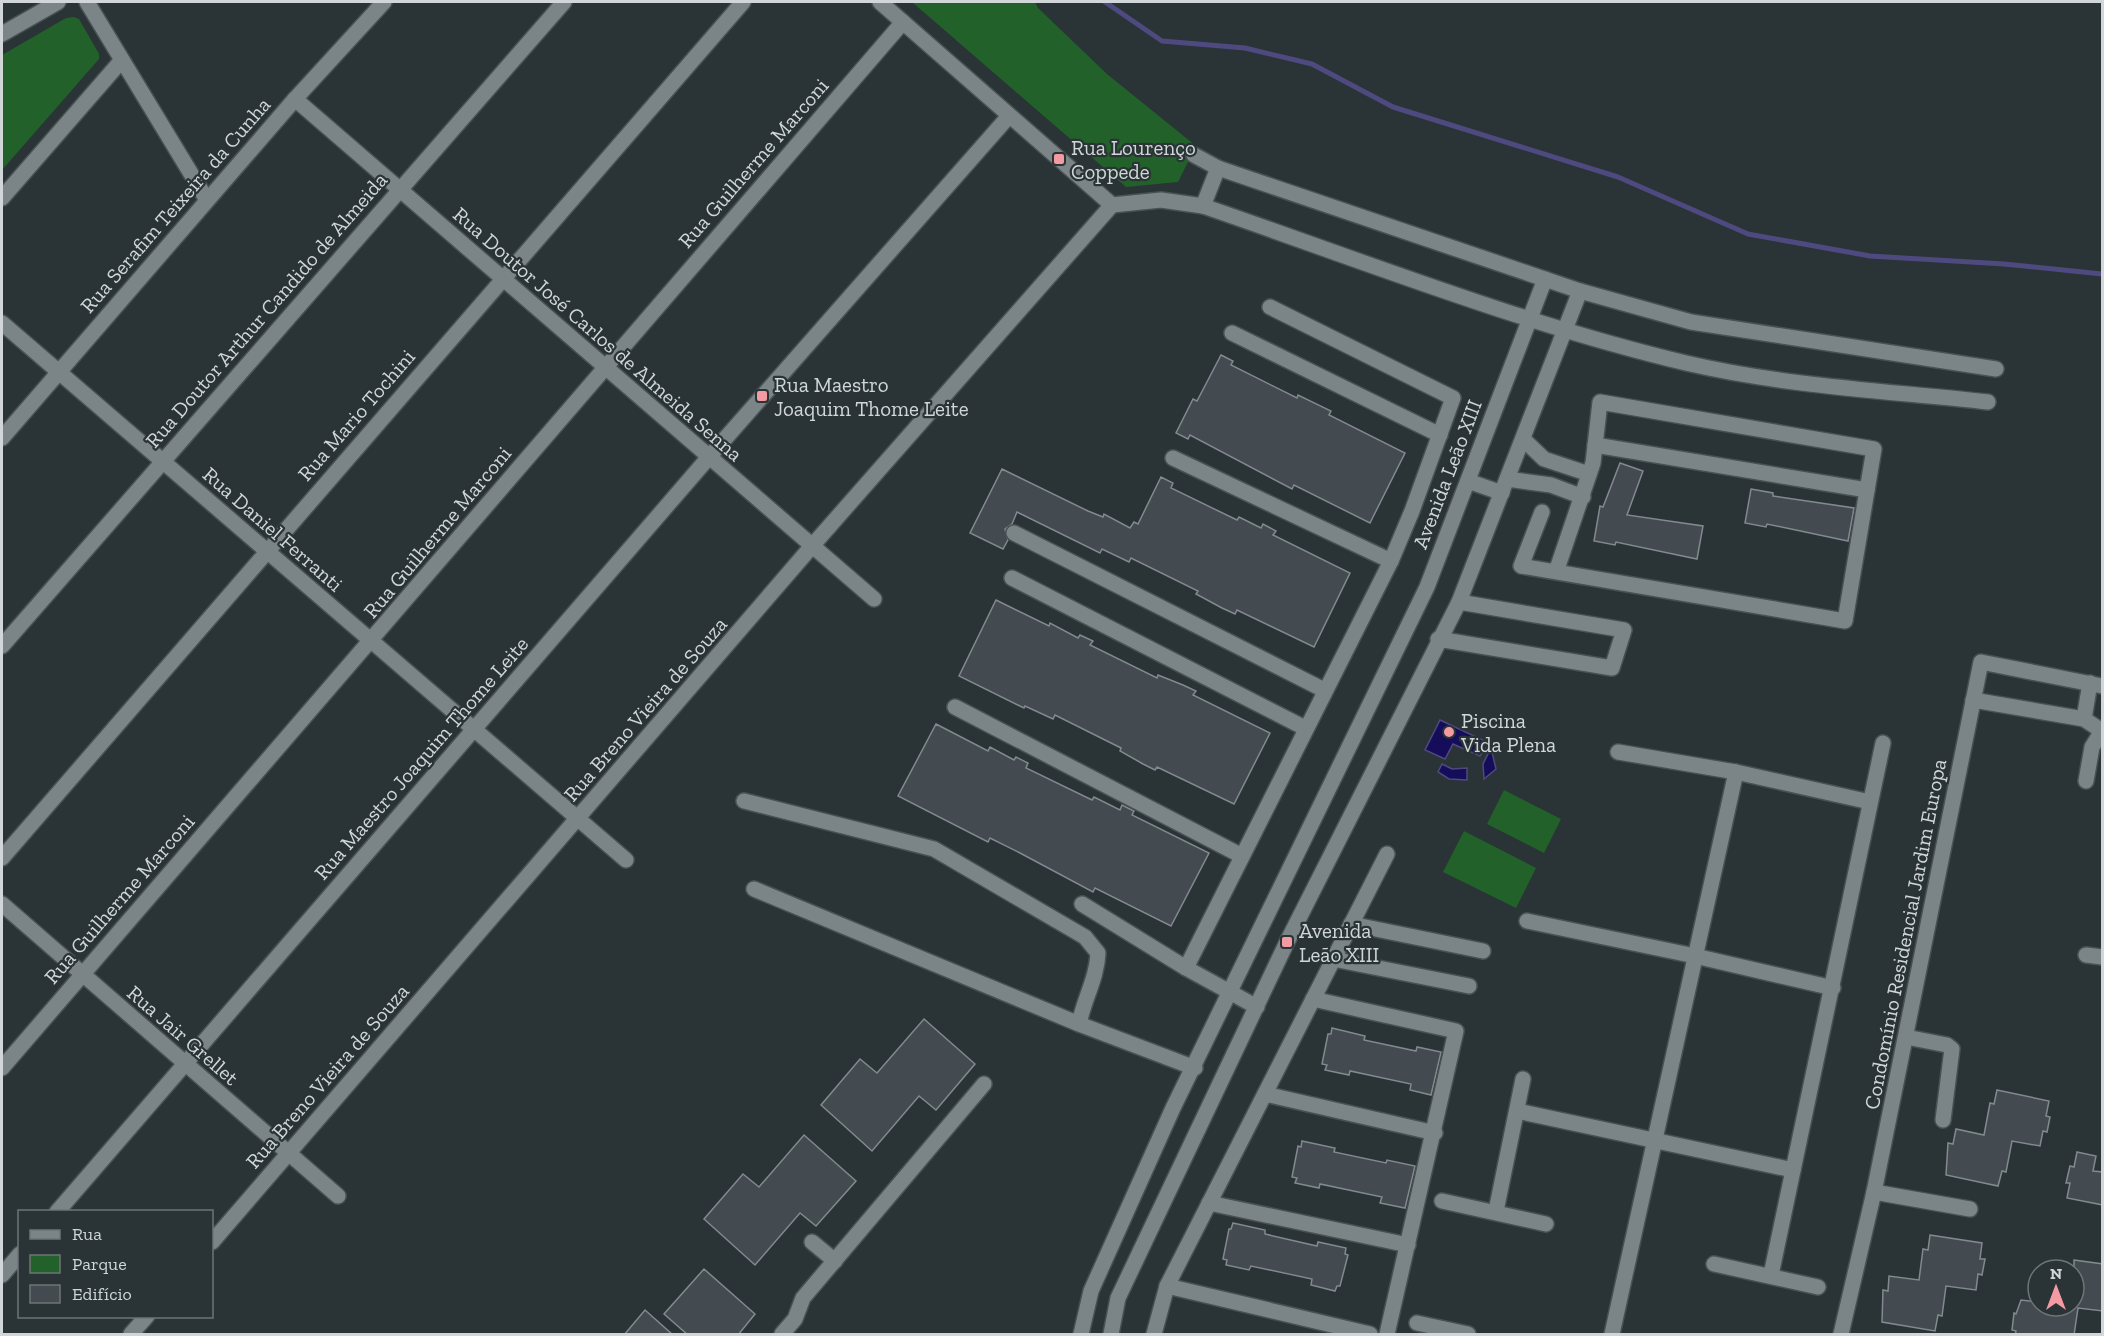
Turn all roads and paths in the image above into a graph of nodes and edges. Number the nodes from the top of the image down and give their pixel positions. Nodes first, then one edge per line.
1 (58, 2) edge
2 (87, 2) edge
3 (384, 2) edge
4 (564, 2) edge
5 (743, 2) edge
6 (880, 2) edge
7 (903, 22) junction
8 (2, 34) edge
9 (122, 60) junction
10 (295, 99) junction
11 (1009, 116) junction
12 (1194, 155) dead end
13 (1218, 168) junction
14 (399, 189) junction
15 (2, 198) edge
16 (207, 200) junction
17 (1112, 205) junction
18 (1203, 206) junction
19 (502, 279) junction
20 (1545, 279) junction
21 (1580, 291) junction
22 (1270, 307) dead end
23 (1529, 319) junction
24 (2, 323) edge
25 (1565, 330) junction
26 (1232, 333) dead end
27 (604, 367) junction
28 (1996, 369) dead end
29 (59, 371) junction
30 (1988, 402) dead end
31 (1440, 435) junction
32 (2, 438) edge
33 (1523, 439) junction
34 (1595, 445) junction
35 (708, 457) junction
36 (1173, 458) dead end
37 (162, 461) junction
38 (1589, 474) junction
39 (1468, 481) junction
40 (1505, 486) junction
41 (1867, 490) junction
42 (1582, 497) junction
43 (1542, 512) dead end
44 (1014, 533) dead end
45 (812, 546) junction
46 (267, 551) junction
47 (1390, 561) junction
48 (1556, 572) junction
49 (1012, 578) dead end
50 (874, 599) dead end
51 (1459, 602) junction
52 (1438, 639) junction
53 (371, 642) junction
54 (2, 646) edge
55 (2096, 685) edge
56 (1323, 690) junction
57 (1973, 700) junction
58 (955, 707) dead end
59 (2084, 719) junction
60 (1305, 728) junction
61 (473, 731) junction
62 (2102, 731) edge
63 (1884, 743) dead end
64 (1618, 752) dead end
65 (1736, 772) junction
66 (2086, 782) dead end
67 (744, 801) dead end
68 (1870, 802) junction
69 (577, 819) junction
70 (1387, 854) dead end
71 (1242, 855) junction
72 (2, 858) edge
73 (626, 860) dead end
74 (754, 890) dead end
75 (2, 904) edge
76 (1082, 904) dead end
77 (1527, 921) dead end
78 (1351, 924) junction
79 (1483, 951) dead end
80 (2086, 955) dead end
81 (1695, 956) junction
82 (2103, 957) edge
83 (1333, 959) junction
84 (1186, 968) junction
85 (80, 975) junction
86 (1469, 987) dead end
87 (1833, 988) junction
88 (1230, 992) junction
89 (1313, 999) junction
90 (1257, 1006) junction
91 (1079, 1024) junction
92 (1906, 1037) junction
93 (184, 1064) junction
94 (2, 1068) edge
95 (1195, 1068) junction
96 (1523, 1079) dead end
97 (984, 1084) dead end
98 (1265, 1094) junction
99 (1517, 1111) junction
100 (1943, 1120) dead end
101 (1435, 1133) junction
102 (1656, 1140) junction
103 (288, 1154) junction
104 (1793, 1170) junction
105 (1875, 1192) junction
106 (338, 1196) dead end
107 (1442, 1200) dead end
108 (1209, 1203) junction
109 (1970, 1209) dead end
110 (59, 1210) edge
111 (1496, 1211) junction
112 (1546, 1224) dead end
113 (213, 1241) edge
114 (812, 1242) dead end
115 (1408, 1245) junction
116 (18, 1256) edge
117 (835, 1261) junction
118 (1714, 1264) dead end
119 (2, 1275) edge
120 (1771, 1275) junction
121 (1167, 1286) junction
122 (1818, 1287) dead end
123 (146, 1318) edge
124 (1417, 1323) dead end
125 (131, 1335) edge
126 (782, 1335) edge
127 (1081, 1335) edge
128 (1111, 1335) edge
129 (1154, 1335) edge
130 (1370, 1335) edge
131 (1387, 1335) edge
132 (1468, 1335) edge
133 (1612, 1335) edge
134 (1841, 1335) edge

1 - 8 street
2 - 9 street
3 - 10 street, Rua Serafim Teixeira da Cunha
4 - 14 street, Rua Doutor Arthur Candido de Almeida
5 - 19 street, Rua Mario Tochini
6 - 7 street
7 - 11 street
7 - 27 street, Rua Guilherme Marconi
9 - 15 street
9 - 16 street
10 - 14 street, Rua Doutor José Carlos de Almeida Senna
10 - 16 street, Rua Serafim Teixeira da Cunha
11 - 17 street
11 - 35 street, Rua Maestro Joaquim Thome Leite
12 - 13 street
13 - 18 street
13 - 20 street
14 - 19 street, Rua Doutor José Carlos de Almeida Senna
14 - 37 street, Rua Doutor Arthur Candido de Almeida
16 - 29 street, Rua Serafim Teixeira da Cunha
17 - 18 street
17 - 45 street, Rua Breno Vieira de Souza
18 - 23 street
19 - 27 street, Rua Doutor José Carlos de Almeida Senna
19 - 46 street, Rua Mario Tochini
20 - 21 street
20 - 23 street, Avenida Leão XIII
21 - 25 street
21 - 28 street
22 - 31 street
23 - 25 street
23 - 39 street, Avenida Leão XIII
24 - 29 street, Rua Daniel Ferranti
25 - 30 street
25 - 33 street
26 - 31 street
27 - 35 street, Rua Doutor José Carlos de Almeida Senna
27 - 53 street, Rua Guilherme Marconi
29 - 32 street, Rua Serafim Teixeira da Cunha
29 - 37 street, Rua Daniel Ferranti
31 - 47 street
33 - 38 street
33 - 40 street
34 - 38 street
34 - 41 street
34 - 41 street
35 - 45 street, Rua Doutor José Carlos de Almeida Senna
35 - 61 street, Rua Maestro Joaquim Thome Leite
36 - 47 street
37 - 46 street, Rua Daniel Ferranti
37 - 54 street, Rua Doutor Arthur Candido de Almeida
38 - 42 street
39 - 40 street
39 - 88 street, Avenida Leão XIII
40 - 42 street
40 - 51 street
41 - 48 street
42 - 48 street
43 - 48 street
44 - 56 street
45 - 50 street, Rua Doutor José Carlos de Almeida Senna
45 - 69 street, Rua Breno Vieira de Souza
46 - 53 street, Rua Daniel Ferranti
46 - 72 street, Rua Mario Tochini
47 - 56 street
49 - 60 street
51 - 52 street
51 - 52 street
52 - 90 street
53 - 61 street, Rua Daniel Ferranti
53 - 85 street, Rua Guilherme Marconi
55 - 57 street, Condomínio Residencial Jardim Europa
55 - 59 street
56 - 60 street
57 - 59 street
57 - 92 street, Condomínio Residencial Jardim Europa
58 - 71 street
59 - 62 street
60 - 71 street
61 - 69 street, Rua Daniel Ferranti
61 - 93 street, Rua Maestro Joaquim Thome Leite
62 - 66 street
63 - 68 street
64 - 65 street
65 - 68 street
65 - 81 street
67 - 91 street
68 - 87 street
69 - 73 street, Rua Daniel Ferranti
69 - 103 street, Rua Breno Vieira de Souza
70 - 78 street
71 - 84 street
74 - 91 street
75 - 85 street, Rua Jair Grellet
76 - 84 street
77 - 81 street
78 - 79 street
78 - 83 street
80 - 82 street
81 - 87 street
81 - 102 street
83 - 86 street
83 - 89 street
84 - 88 street
85 - 93 street, Rua Jair Grellet
85 - 94 street, Rua Guilherme Marconi
87 - 104 street
88 - 90 street
88 - 95 street, Avenida Leão XIII
89 - 98 street
89 - 101 street
90 - 128 street
91 - 95 street
92 - 100 street
92 - 105 street, Condomínio Residencial Jardim Europa
93 - 103 street, Rua Jair Grellet
93 - 110 street, Rua Maestro Joaquim Thome Leite
95 - 127 street, Avenida Leão XIII
96 - 99 street
97 - 117 street
98 - 101 street
98 - 108 street
99 - 102 street
99 - 111 street
101 - 115 street
102 - 104 street
102 - 133 street
103 - 106 street, Rua Jair Grellet
103 - 113 street, Rua Breno Vieira de Souza
104 - 120 street
105 - 109 street
105 - 134 street, Condomínio Residencial Jardim Europa
107 - 111 street
108 - 115 street
108 - 121 street
111 - 112 street
114 - 117 street
115 - 131 street
116 - 119 street
117 - 126 street
118 - 120 street
120 - 122 street
121 - 129 street
121 - 130 street
123 - 125 street
124 - 132 street

